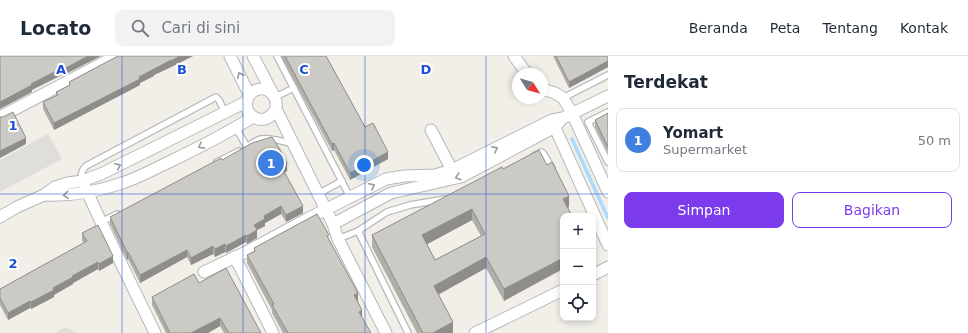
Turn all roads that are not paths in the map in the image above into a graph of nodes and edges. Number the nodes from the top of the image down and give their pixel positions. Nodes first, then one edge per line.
1 (116, 56) edge
2 (230, 56) edge
3 (253, 56) edge
4 (277, 56) edge
5 (514, 56) edge
6 (523, 68) edge
7 (608, 76) edge
8 (294, 88) junction
9 (548, 91) edge
10 (274, 95) junction
11 (608, 96) edge
12 (248, 98) junction
13 (563, 98) junction
14 (276, 109) junction
15 (608, 112) edge
16 (225, 113) junction
17 (568, 116) junction
18 (0, 117) edge
19 (253, 117) junction
20 (553, 124) junction
21 (583, 124) junction
22 (236, 128) junction
23 (431, 130) dead end
24 (294, 144) junction
25 (247, 147) junction
26 (530, 158) edge
27 (608, 162) edge
28 (212, 165) edge
29 (552, 168) edge
30 (452, 170) junction
31 (82, 181) junction
32 (342, 181) junction
33 (608, 192) edge
34 (87, 193) junction
35 (318, 194) junction
36 (44, 195) junction
37 (452, 196) edge
38 (350, 197) junction
39 (325, 210) junction
40 (122, 212) edge
41 (0, 217) edge
42 (101, 222) junction
43 (333, 224) junction
44 (358, 231) junction
45 (338, 239) junction
46 (608, 245) edge
47 (234, 257) junction
48 (608, 267) edge
49 (204, 272) dead end
50 (596, 273) edge
51 (560, 291) edge
52 (155, 333) edge
53 (273, 333) edge
54 (386, 333) edge
55 (408, 333) edge
56 (475, 333) edge

1 - 18 street
12 -> 2 street
3 - 10 street
4 - 8 lane
5 - 6 street
7 - 13 lane
8 - 10 lane
8 - 32 lane
9 - 13 street
10 - 12 street
10 - 14 street
11 - 17 street
12 - 16 street
12 - 19 street
13 - 17 street
14 - 19 street
14 - 24 street
15 - 21 lane
31 -> 16 street
16 - 31 lane
17 - 20 street
17 - 21 street
19 - 22 street
30 -> 20 street
20 -> 43 street
20 - 46 street
21 - 27 lane
21 - 33 street
22 - 25 lane
22 -> 34 street
23 - 30 street
24 - 25 lane
24 - 35 street
25 - 28 lane
26 - 29 lane
38 -> 30 street
31 - 34 street
31 - 36 street
32 - 35 lane
32 - 38 lane
34 -> 36 street
34 - 42 street
35 - 39 street
36 - 41 street
37 - 44 lane
38 - 39 street
39 - 43 street
39 - 47 street
40 - 42 lane
42 - 52 street
43 - 45 street
44 - 45 lane
44 - 55 lane
45 - 54 street
47 - 49 street
47 - 53 street
48 - 50 street
51 - 56 street

